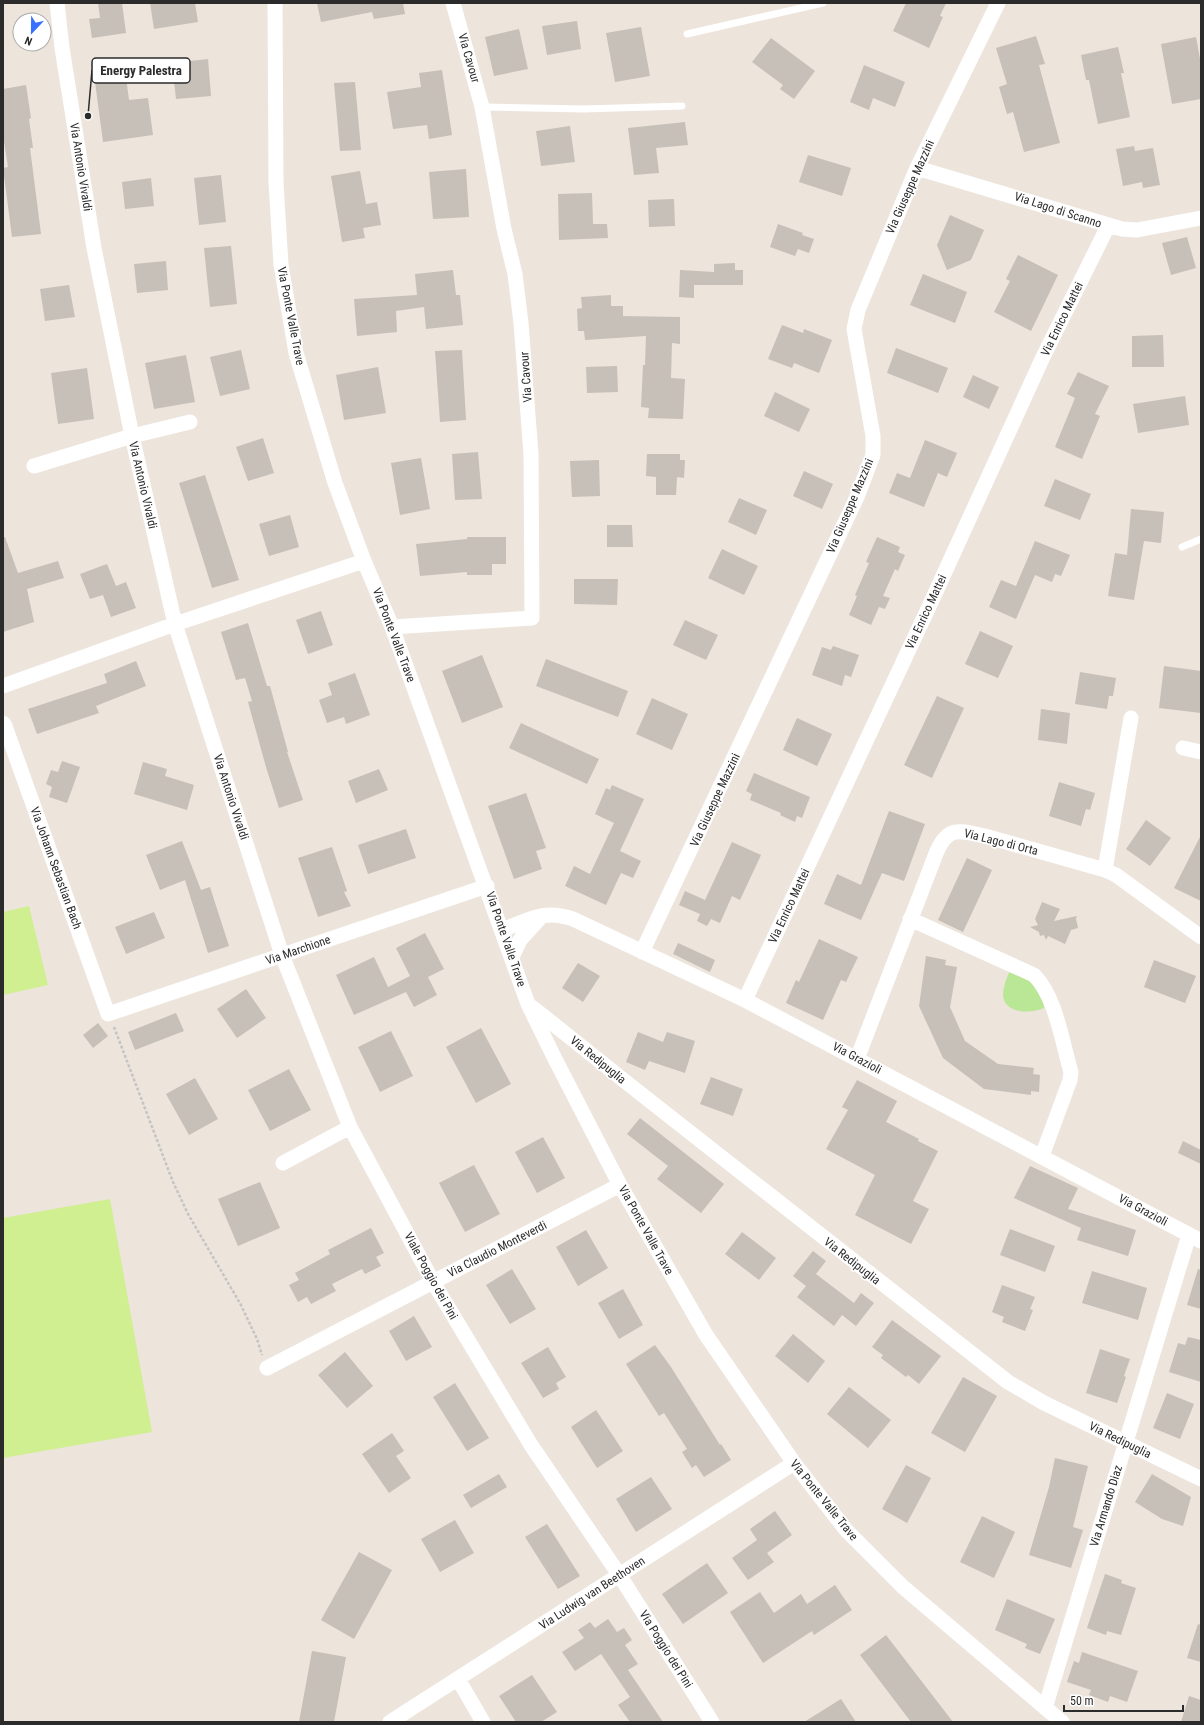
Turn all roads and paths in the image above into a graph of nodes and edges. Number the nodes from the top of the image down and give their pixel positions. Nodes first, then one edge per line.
1 (57, 3) edge
2 (275, 3) edge
3 (453, 3) edge
4 (823, 3) edge
5 (998, 3) edge
6 (687, 34) dead end
7 (682, 106) dead end
8 (482, 107) junction
9 (917, 168) junction
10 (1201, 218) edge
11 (1108, 226) junction
12 (190, 422) dead end
13 (132, 436) junction
14 (34, 466) dead end
15 (1201, 539) edge
16 (1182, 548) dead end
17 (364, 561) junction
18 (175, 624) junction
19 (392, 627) junction
20 (3, 686) edge
21 (1131, 718) dead end
22 (3, 723) edge
23 (1183, 748) dead end
24 (1201, 752) edge
25 (1105, 870) junction
26 (487, 886) junction
27 (544, 914) junction
28 (910, 919) junction
29 (503, 930) junction
30 (1201, 937) edge
31 (642, 952) junction
32 (282, 955) junction
33 (512, 957) junction
34 (745, 1000) junction
35 (528, 1004) junction
36 (108, 1014) junction
37 (857, 1059) junction
38 (350, 1127) junction
39 (1042, 1156) junction
40 (283, 1163) dead end
41 (620, 1185) junction
42 (1195, 1238) edge
43 (433, 1282) junction
44 (267, 1368) joint
45 (1125, 1443) junction
46 (794, 1463) junction
47 (1201, 1479) edge
48 (620, 1576) junction
49 (458, 1679) junction
50 (1046, 1708) junction
51 (390, 1722) edge
52 (483, 1722) edge
53 (712, 1722) edge
54 (1062, 1722) edge

1 - 13 street, Via Antonio Vivaldi
2 - 17 street, Via Ponte Valle Trave
3 - 8 street, Via Cavour
4 - 6 lane
5 - 9 street, Via Giuseppe Mazzini
7 - 8 lane
8 - 19 street, Via Cavour
9 - 11 street, Via Lago di Scanno
9 - 31 street, Via Giuseppe Mazzini
10 - 11 street, Via Lago di Scanno
11 - 34 street, Via Enrico Mattei
12 - 13 street
13 - 14 street
13 - 18 street, Via Antonio Vivaldi
15 - 16 lane
17 - 18 street
17 - 19 street, Via Ponte Valle Trave
18 - 20 street
18 - 32 street, Via Antonio Vivaldi
19 - 26 street, Via Ponte Valle Trave
21 - 25 street
22 - 36 street, Via Johann Sebastian Bach
23 - 24 street
25 - 28 street, Via Lago di Orta
25 - 30 street, Via Lago di Orta
26 - 29 street, Via Ponte Valle Trave
26 - 32 street, Via Marchione
27 - 29 street, Via Grazioli
27 - 31 street, Via Grazioli
27 - 33 street
28 - 37 street, Via Lago di Orta
28 - 39 street
29 - 33 street, Via Ponte Valle Trave
31 - 34 street, Via Grazioli
32 - 36 street, Via Marchione
32 - 38 street, Viale Poggio dei Pini
33 - 35 street, Via Ponte Valle Trave
34 - 37 street, Via Grazioli
35 - 41 street, Via Ponte Valle Trave
35 - 45 street, Via Redipuglia
36 - 44 path
37 - 39 street, Via Grazioli
38 - 40 street
38 - 43 street, Viale Poggio dei Pini
39 - 42 street, Via Grazioli
41 - 43 street, Via Claudio Monteverdi
41 - 46 street, Via Ponte Valle Trave
42 - 45 street, Via Armando Diaz
43 - 44 street, Via Claudio Monteverdi
43 - 48 street, Viale Poggio dei Pini
45 - 47 street, Via Redipuglia
45 - 50 street, Via Armando Diaz
46 - 48 street, Via Ludwig van Beethoven
46 - 50 street, Via Ponte Valle Trave
48 - 49 street, Via Ludwig van Beethoven
48 - 53 street, Via Poggio dei Pini
49 - 51 street, Via Ludwig van Beethoven
49 - 52 street
50 - 54 street, Via Ponte Valle Trave

